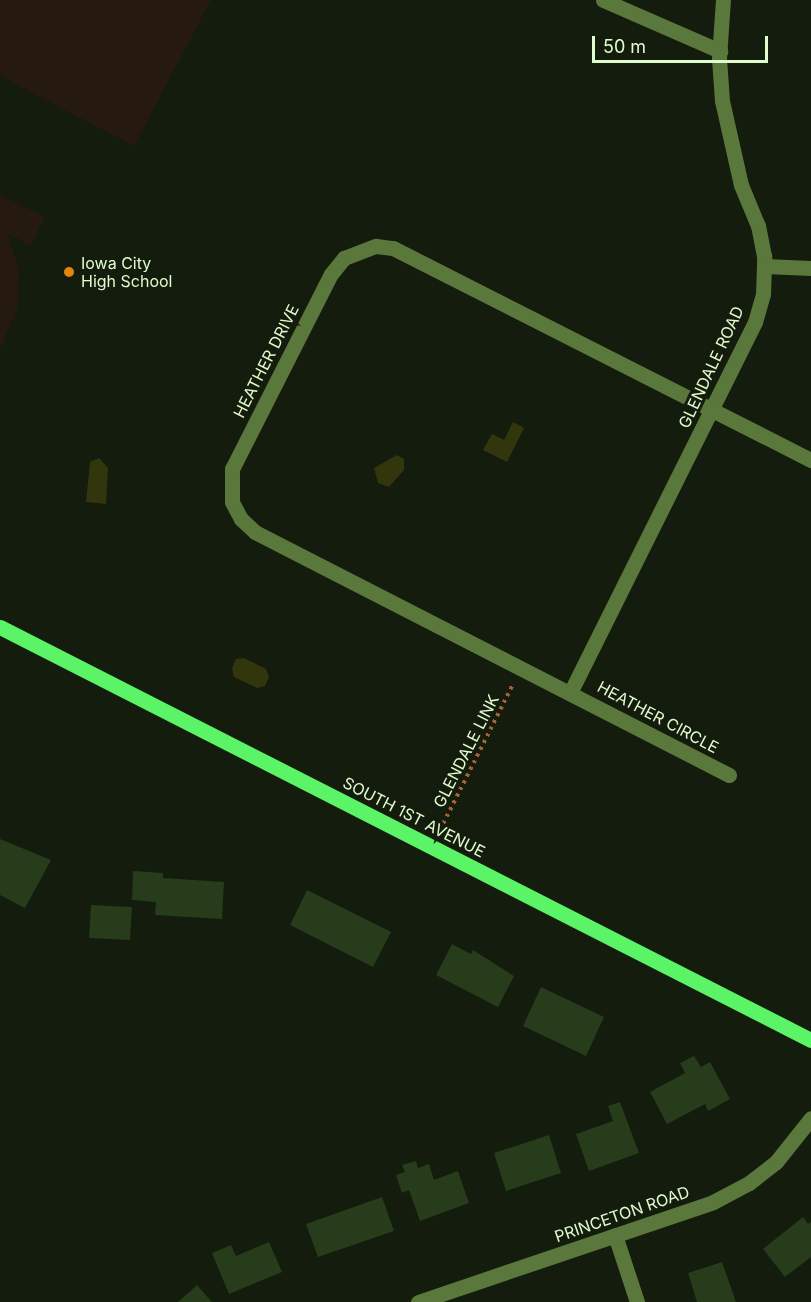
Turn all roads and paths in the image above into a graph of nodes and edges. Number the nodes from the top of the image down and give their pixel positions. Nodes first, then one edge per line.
1 (603, 0) edge
2 (723, 0) edge
3 (720, 51) junction
4 (765, 266) junction
5 (811, 268) edge
6 (712, 411) junction
7 (811, 460) edge
8 (1, 629) edge
9 (522, 666) junction
10 (571, 691) junction
11 (729, 775) dead end
12 (432, 847) junction
13 (811, 1040) edge
14 (811, 1118) edge
15 (615, 1235) junction
16 (418, 1302) edge
17 (637, 1302) edge

1 - 3 street
2 - 3 street, GLENDALE ROAD
3 - 4 street, GLENDALE ROAD
4 - 5 street
4 - 6 street, GLENDALE ROAD
6 - 7 street, HEATHER DRIVE
6 - 9 street, HEATHER DRIVE
6 - 10 street, GLENDALE ROAD
8 - 12 main road, SOUTH 1ST AVENUE
9 - 10 street, HEATHER DRIVE
9 - 12 path, GLENDALE LINK
10 - 11 street, HEATHER CIRCLE
12 - 13 main road, SOUTH 1ST AVENUE
14 - 15 street, PRINCETON ROAD
15 - 16 street, PRINCETON ROAD
15 - 17 street

